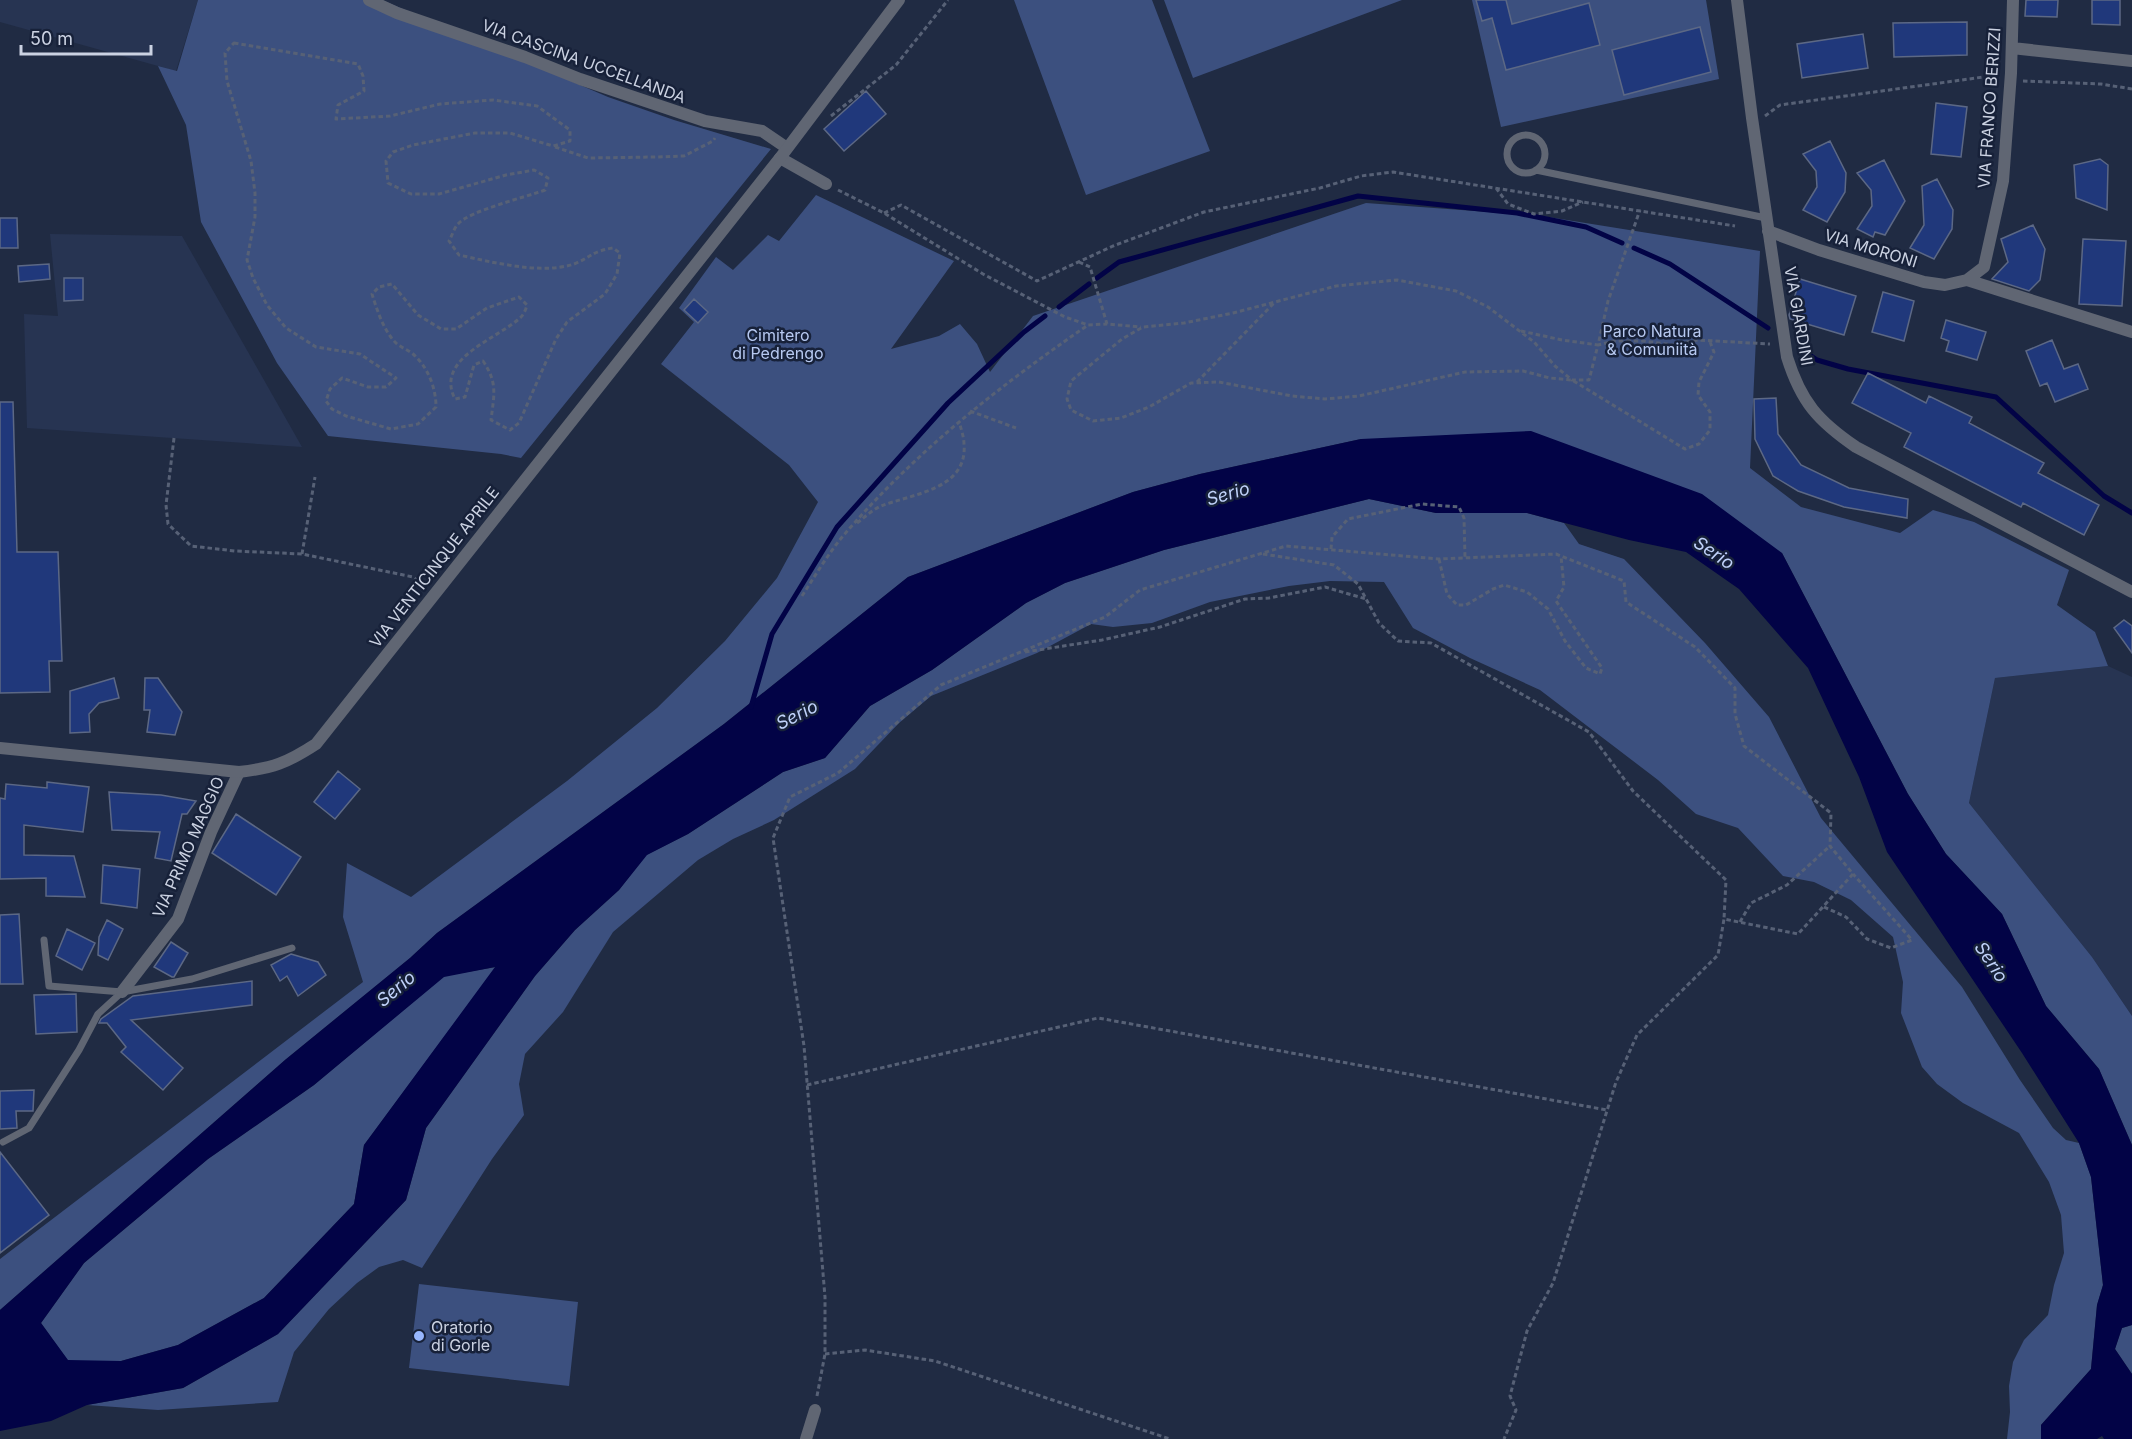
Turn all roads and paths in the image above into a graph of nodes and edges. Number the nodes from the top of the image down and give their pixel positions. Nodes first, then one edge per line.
1 (369, 0) edge
2 (899, 0) edge
3 (948, 0) edge
4 (1737, 0) edge
5 (2013, 0) edge
6 (2012, 48) junction
7 (2132, 61) edge
8 (2011, 77) junction
9 (2132, 89) edge
10 (1752, 117) junction
11 (826, 120) dead end
12 (723, 124) junction
13 (553, 146) junction
14 (783, 153) junction
15 (1536, 170) junction
16 (826, 184) joint
17 (1495, 187) junction
18 (1584, 202) junction
19 (1640, 210) junction
20 (884, 213) junction
21 (1766, 218) junction
22 (1737, 226) dead end
23 (1768, 231) junction
24 (1079, 262) junction
25 (1967, 280) junction
26 (1275, 302) junction
27 (1107, 324) junction
28 (1088, 325) junction
29 (1143, 327) junction
30 (1518, 330) junction
31 (2132, 332) edge
32 (1710, 342) junction
33 (1598, 345) junction
34 (1772, 345) dead end
35 (1572, 380) junction
36 (1196, 383) junction
37 (970, 411) junction
38 (959, 421) junction
39 (1016, 428) dead end
40 (174, 438) dead end
41 (315, 477) dead end
42 (851, 527) junction
43 (1331, 549) junction
44 (1262, 553) junction
45 (303, 554) junction
46 (1561, 556) junction
47 (1465, 558) junction
48 (1439, 559) junction
49 (413, 577) dead end
50 (2132, 592) edge
51 (802, 596) dead end
52 (1366, 599) junction
53 (1017, 654) junction
54 (0, 748) edge
55 (239, 772) junction
56 (1830, 846) junction
57 (1853, 874) junction
58 (1824, 907) junction
59 (1725, 919) junction
60 (1740, 922) junction
61 (44, 940) dead end
62 (292, 948) dead end
63 (122, 992) junction
64 (807, 1085) junction
65 (1607, 1110) junction
66 (3, 1142) dead end
67 (825, 1354) junction
68 (813, 1416) joint
69 (806, 1439) edge
70 (1170, 1439) edge
71 (1504, 1439) edge

1 - 12 street, VIA CASCINA UCCELLANDA
2 - 14 street, VIA VENTICINQUE APRILE
3 - 11 path
4 - 10 street, VIA GIARDINI
5 - 6 street, VIA FRANCO BERIZZI
6 - 7 street
6 - 8 street, VIA FRANCO BERIZZI
8 - 9 path
8 - 10 path
8 - 25 street, VIA FRANCO BERIZZI
10 - 21 street, VIA GIARDINI
12 - 13 path
12 - 14 street, VIA CASCINA UCCELLANDA
13 - 13 path
14 - 16 street, VIA CASCINA UCCELLANDA
14 - 55 street, VIA VENTICINQUE APRILE
15 - 15 lane
15 - 21 lane
16 - 20 path
17 - 18 path
17 - 18 path
17 - 24 path
18 - 19 path
19 - 22 path
19 - 33 path
20 - 24 path
20 - 28 path
21 - 23 street, VIA GIARDINI
23 - 25 street, VIA MORONI
23 - 50 street, VIA GIARDINI
24 - 27 path
25 - 31 street
26 - 29 path
26 - 30 path
26 - 36 path
27 - 28 path
27 - 29 path
28 - 37 path
29 - 36 path
30 - 33 path
30 - 35 path
32 - 33 path
32 - 34 path
32 - 35 path
33 - 35 path
35 - 36 path
37 - 38 path
37 - 39 path
38 - 42 path
38 - 42 path
40 - 45 path
41 - 45 path
42 - 51 path
43 - 44 path
43 - 47 path
43 - 48 path
44 - 52 path
44 - 53 path
45 - 49 path
46 - 47 path
46 - 48 path
46 - 56 path
47 - 48 path
52 - 53 path
52 - 59 path
53 - 64 path
54 - 55 street, VIA VENTICINQUE APRILE
55 - 63 street, VIA PRIMO MAGGIO
56 - 57 path
56 - 60 path
57 - 58 path
57 - 58 path
58 - 60 path
59 - 60 path
59 - 65 path
61 - 63 lane
62 - 63 lane
63 - 66 lane
64 - 65 path
64 - 67 path
65 - 71 path
67 - 68 path
67 - 70 path
68 - 69 street

